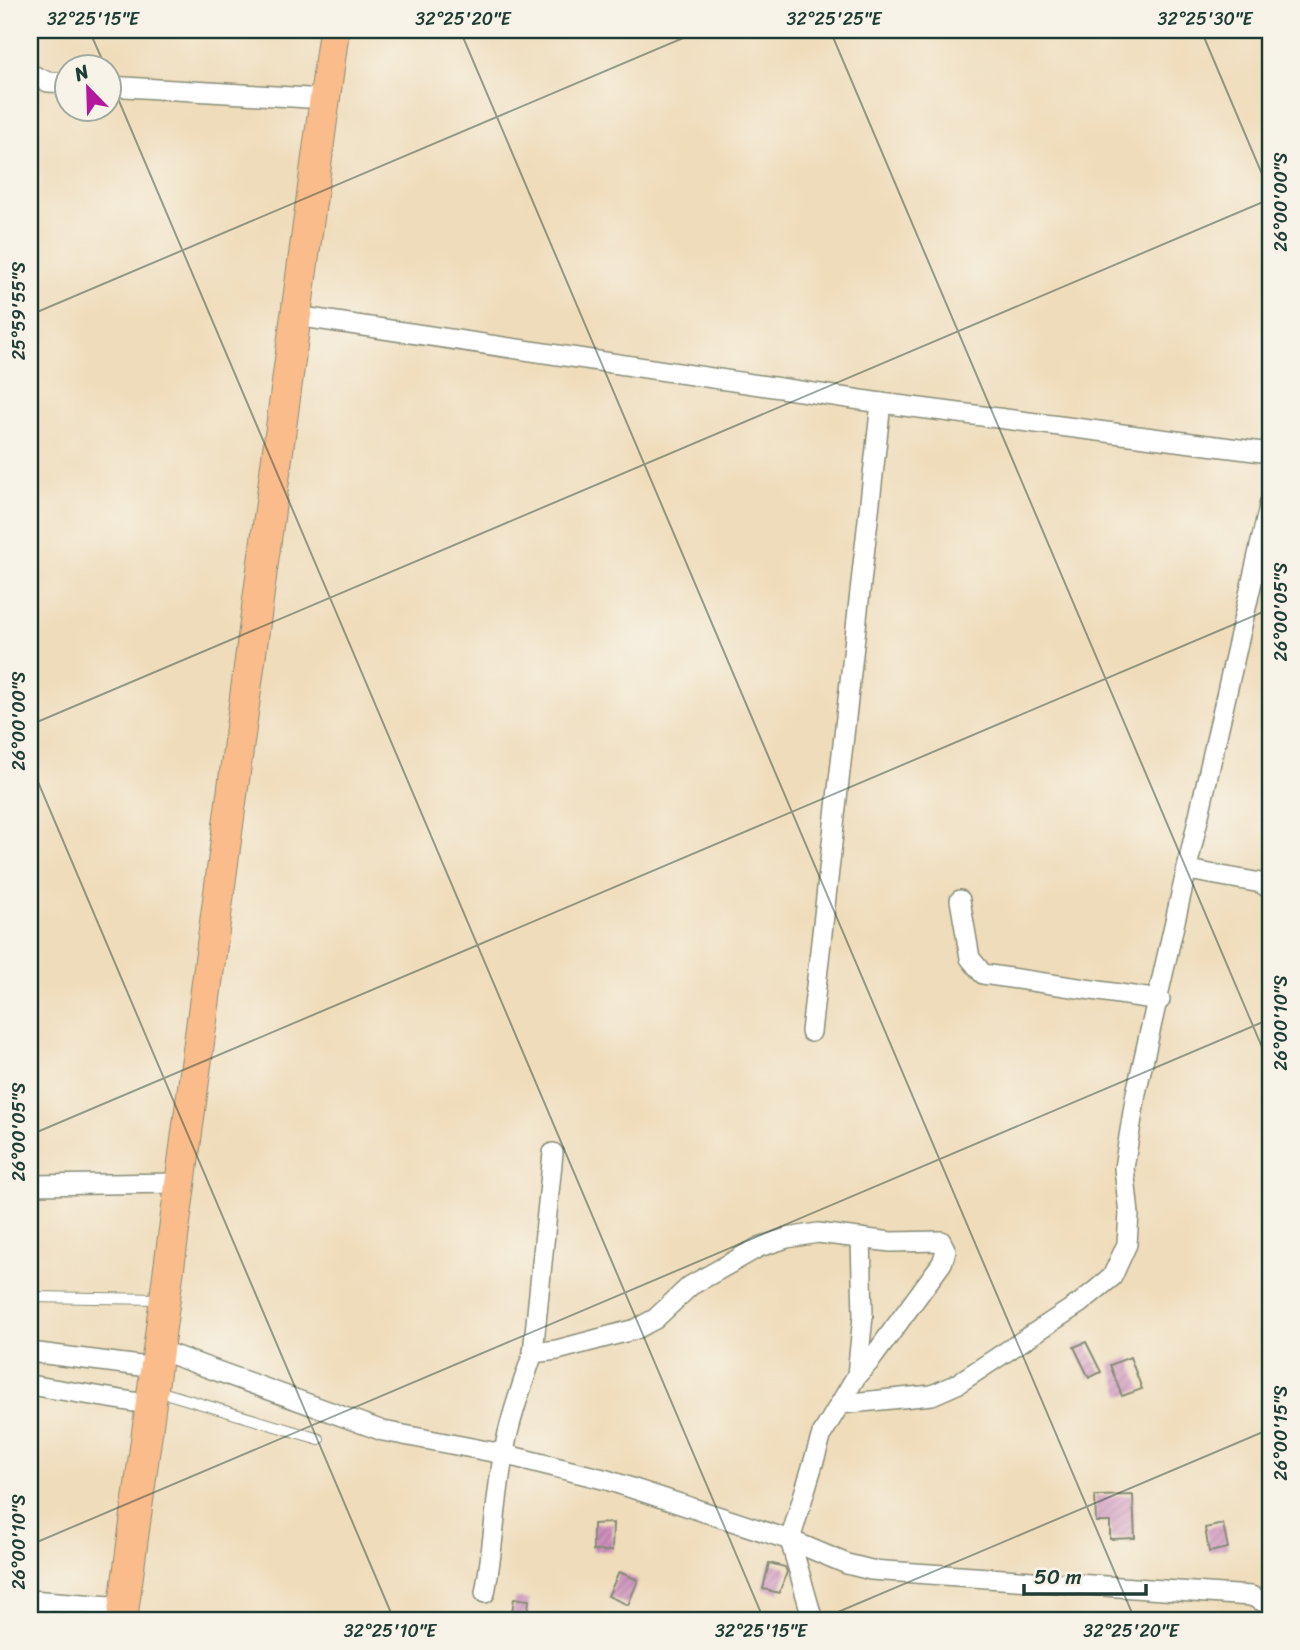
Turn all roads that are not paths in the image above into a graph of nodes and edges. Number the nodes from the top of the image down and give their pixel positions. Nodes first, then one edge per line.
1 (334, 30) edge
2 (30, 74) edge
3 (52, 82) edge
4 (122, 87) edge
5 (325, 99) junction
6 (296, 316) junction
7 (881, 403) junction
8 (1270, 453) edge
9 (1270, 502) edge
10 (1188, 870) junction
11 (1270, 889) edge
12 (960, 900) dead end
13 (1160, 1000) junction
14 (811, 1032) dead end
15 (553, 1153) dead end
16 (178, 1184) junction
17 (30, 1185) edge
18 (861, 1238) junction
19 (30, 1297) edge
20 (165, 1298) junction
21 (30, 1352) edge
22 (533, 1353) junction
23 (856, 1375) junction
24 (155, 1378) junction
25 (30, 1385) edge
26 (841, 1404) junction
27 (319, 1439) dead end
28 (503, 1454) junction
29 (790, 1540) junction
30 (485, 1593) dead end
31 (1261, 1594) edge
32 (30, 1600) edge
33 (1270, 1605) edge
34 (123, 1614) edge
35 (813, 1620) edge

1 - 5 main road
2 - 3 street
4 - 5 street
5 - 6 main road
6 - 7 street
6 - 16 main road
7 - 8 street
7 - 14 street
9 - 10 street
10 - 11 street
10 - 13 street
12 - 13 street
13 - 26 street
15 - 22 street
16 - 17 street
16 - 20 main road
18 - 22 street
18 - 23 street
18 - 23 street
19 - 20 lane
20 - 24 main road
21 - 24 street
22 - 28 street
23 - 26 street
24 - 25 street
24 - 27 lane
24 - 28 street
24 - 34 main road
26 - 29 street
28 - 29 street
28 - 30 street
29 - 31 street
29 - 35 street
31 - 33 street
32 - 34 street

